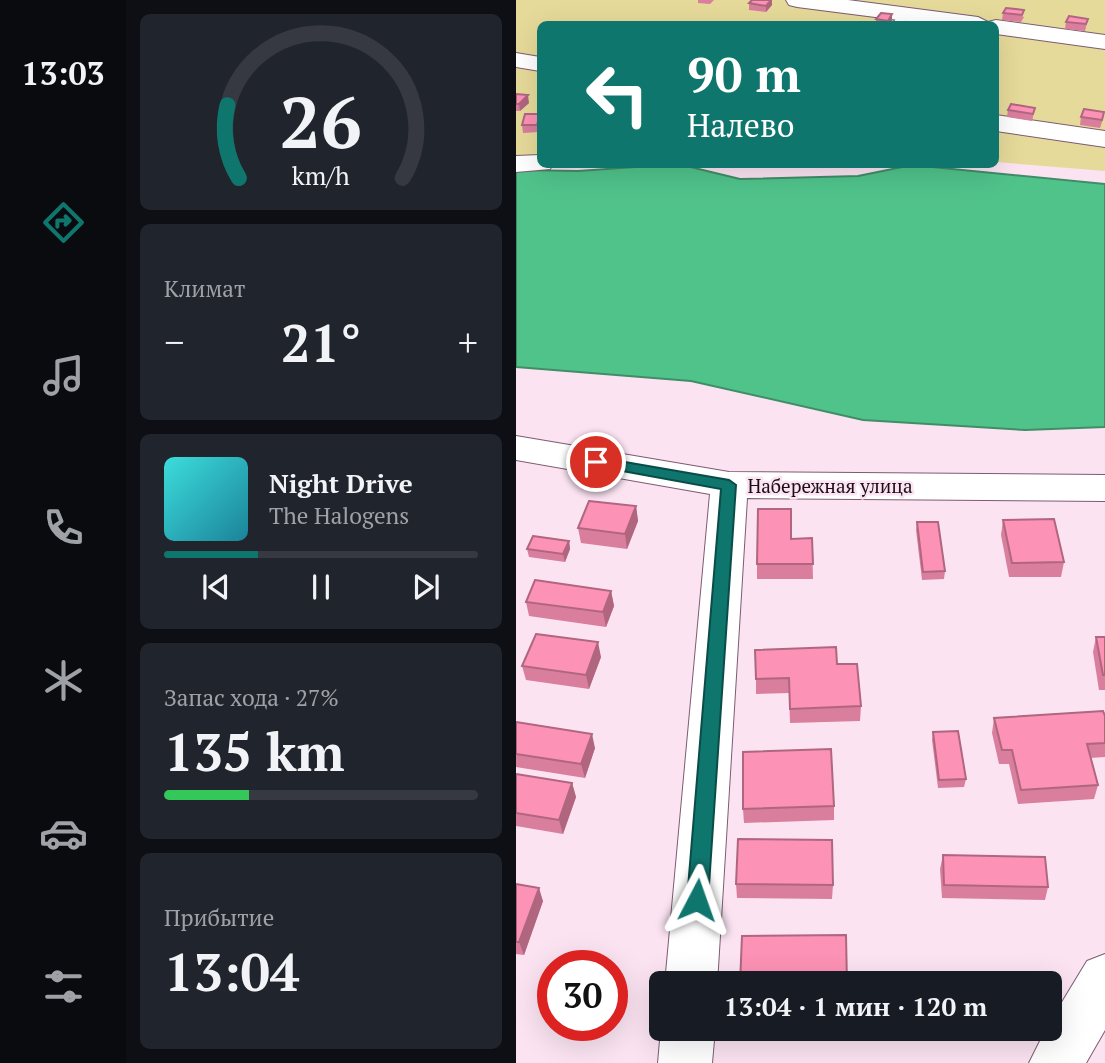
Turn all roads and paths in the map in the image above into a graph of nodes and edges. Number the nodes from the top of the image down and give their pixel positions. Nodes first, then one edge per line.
1 (797, 0) edge
2 (901, 19) edge
3 (932, 21) edge
4 (999, 27) edge
5 (1105, 41) edge
6 (516, 60) edge
7 (537, 64) edge
8 (999, 123) edge
9 (1105, 139) edge
10 (537, 163) edge
11 (516, 164) edge
12 (516, 448) edge
13 (729, 485) junction
14 (1105, 488) edge
15 (692, 971) edge
16 (1105, 979) edge
17 (687, 1041) edge
18 (685, 1063) edge
19 (1056, 1063) edge

1 - 2 street
2 - 3 street
4 - 5 street
6 - 7 street
8 - 9 street
10 - 11 street
12 - 13 street, Набережная улица
13 - 14 street, Набережная улица
13 - 15 street
16 - 19 street
17 - 18 street

